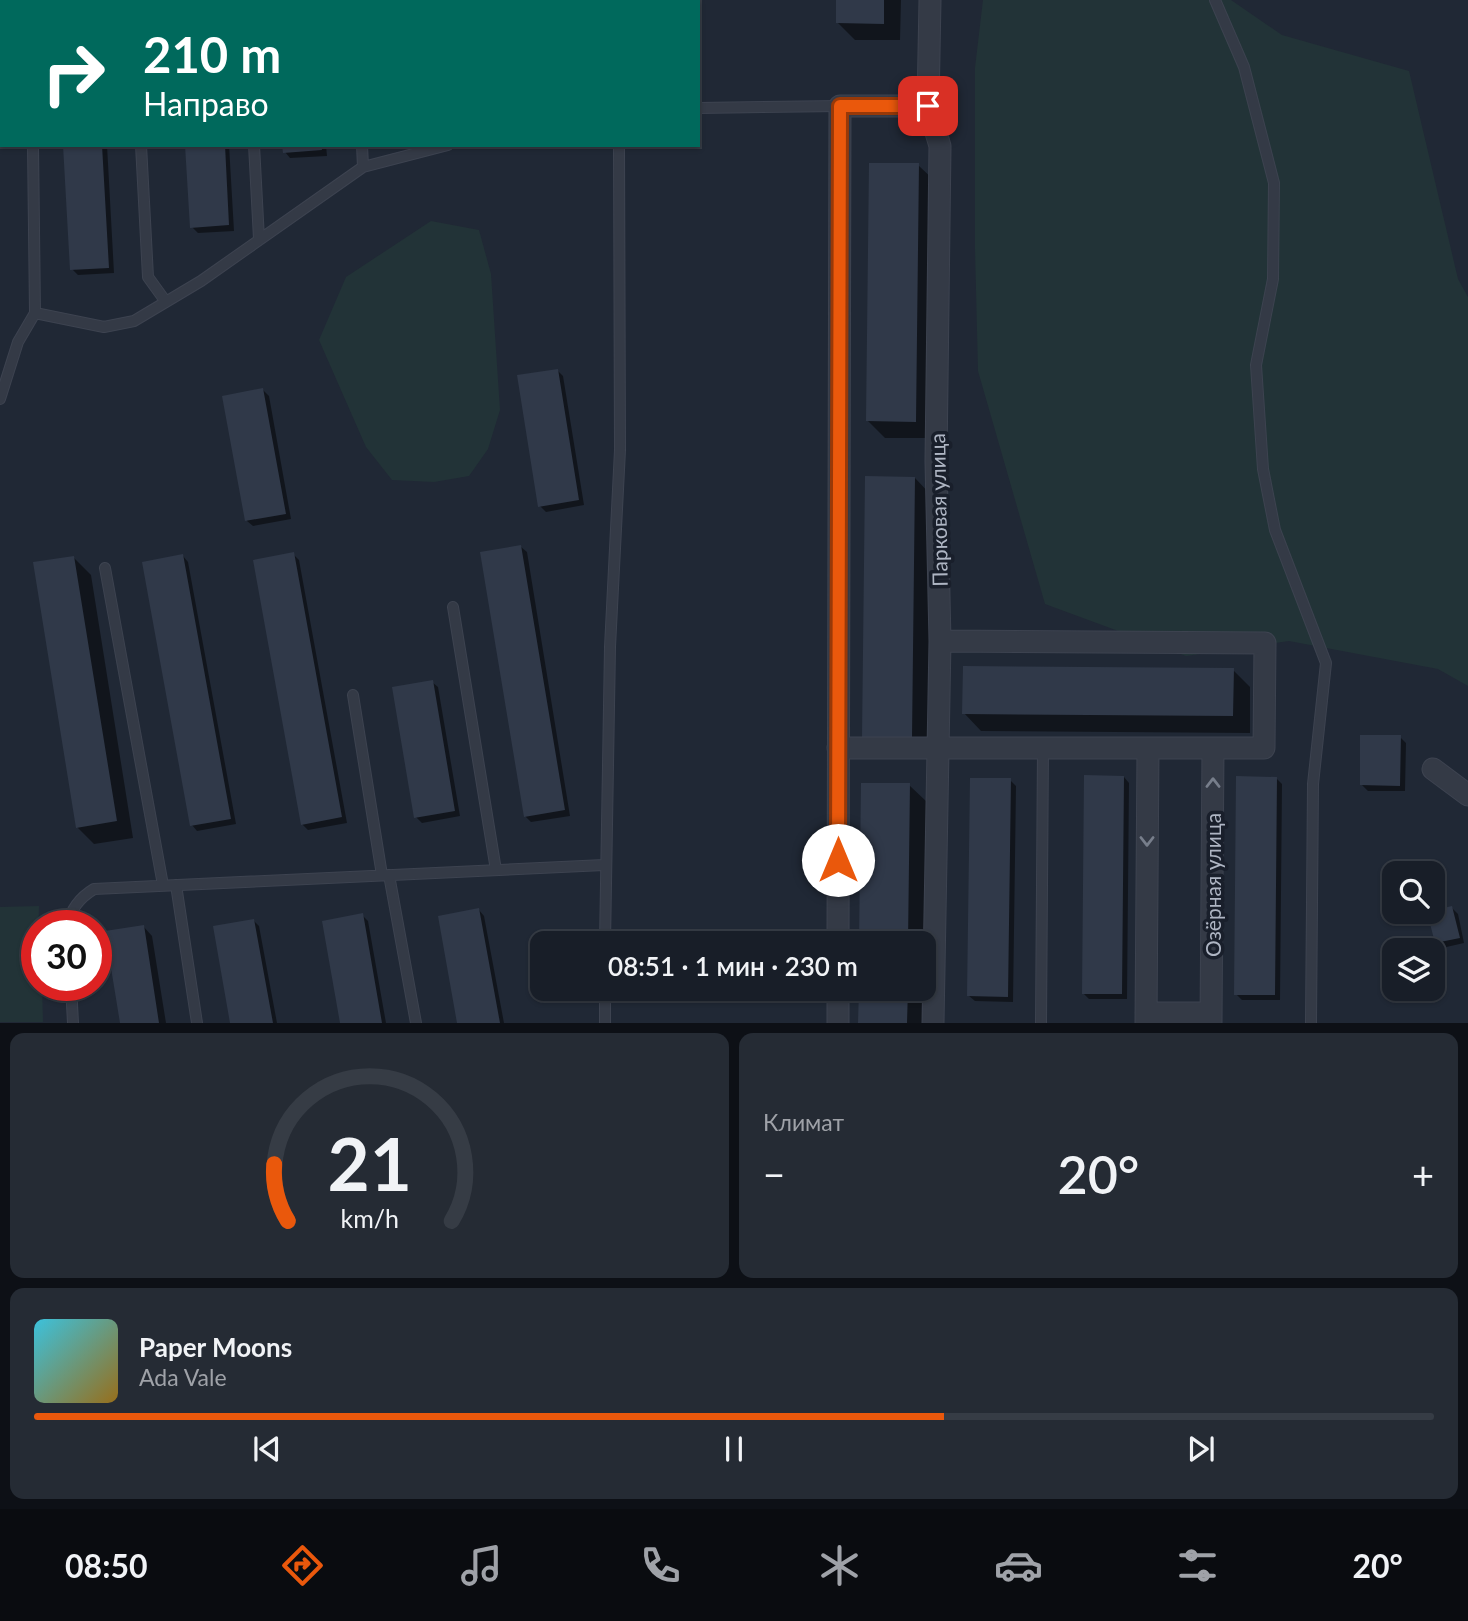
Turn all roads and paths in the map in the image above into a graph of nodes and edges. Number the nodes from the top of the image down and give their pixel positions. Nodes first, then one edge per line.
1 (930, 0) edge
2 (1215, 0) edge
3 (840, 106) junction
4 (928, 106) junction
5 (700, 108) edge
6 (33, 147) edge
7 (141, 147) edge
8 (254, 147) edge
9 (362, 147) edge
10 (440, 147) edge
11 (619, 147) edge
12 (363, 167) junction
13 (259, 239) junction
14 (166, 302) junction
15 (35, 313) junction
16 (0, 399) edge
17 (105, 568) dead end
18 (453, 607) dead end
19 (940, 641) junction
20 (353, 695) dead end
21 (838, 748) junction
22 (939, 748) junction
23 (1043, 748) junction
24 (1148, 748) junction
25 (1213, 748) junction
26 (1433, 769) dead end
27 (1468, 795) edge
28 (604, 865) junction
29 (496, 870) junction
30 (386, 875) junction
31 (163, 885) junction
32 (176, 885) junction
33 (72, 910) edge
34 (605, 931) edge
35 (838, 931) edge
36 (72, 1001) edge
37 (605, 1001) edge
38 (838, 1001) edge
39 (1146, 1018) edge
40 (1211, 1018) edge
41 (73, 1023) edge
42 (197, 1023) edge
43 (416, 1023) edge
44 (605, 1023) edge
45 (838, 1023) edge
46 (933, 1023) edge
47 (1041, 1023) edge
48 (1311, 1023) edge

1 - 4 street, Парковая улица
2 - 48 lane
3 - 4 street
3 - 5 lane
3 - 21 street
4 - 19 street, Парковая улица
6 - 15 lane
7 - 14 lane
8 - 13 lane
9 - 12 lane
10 - 12 lane
11 - 28 lane
12 - 13 lane
13 - 14 lane
14 - 15 lane
15 - 16 lane
17 - 31 lane
18 - 29 lane
19 - 22 street, Парковая улица
19 - 25 street
20 - 30 lane
21 - 22 street
21 - 35 street
22 - 23 street
22 - 46 street, Парковая улица
23 - 24 street
23 - 47 lane
24 - 25 street
24 -> 39 street
40 -> 25 street, Озёрная улица
26 - 27 street
28 - 29 lane
28 - 34 lane
29 - 30 lane
30 - 32 lane
30 - 43 lane
31 - 32 lane
31 - 33 lane
32 - 42 lane
36 - 41 lane
37 - 44 lane
38 - 45 street
39 - 40 street

